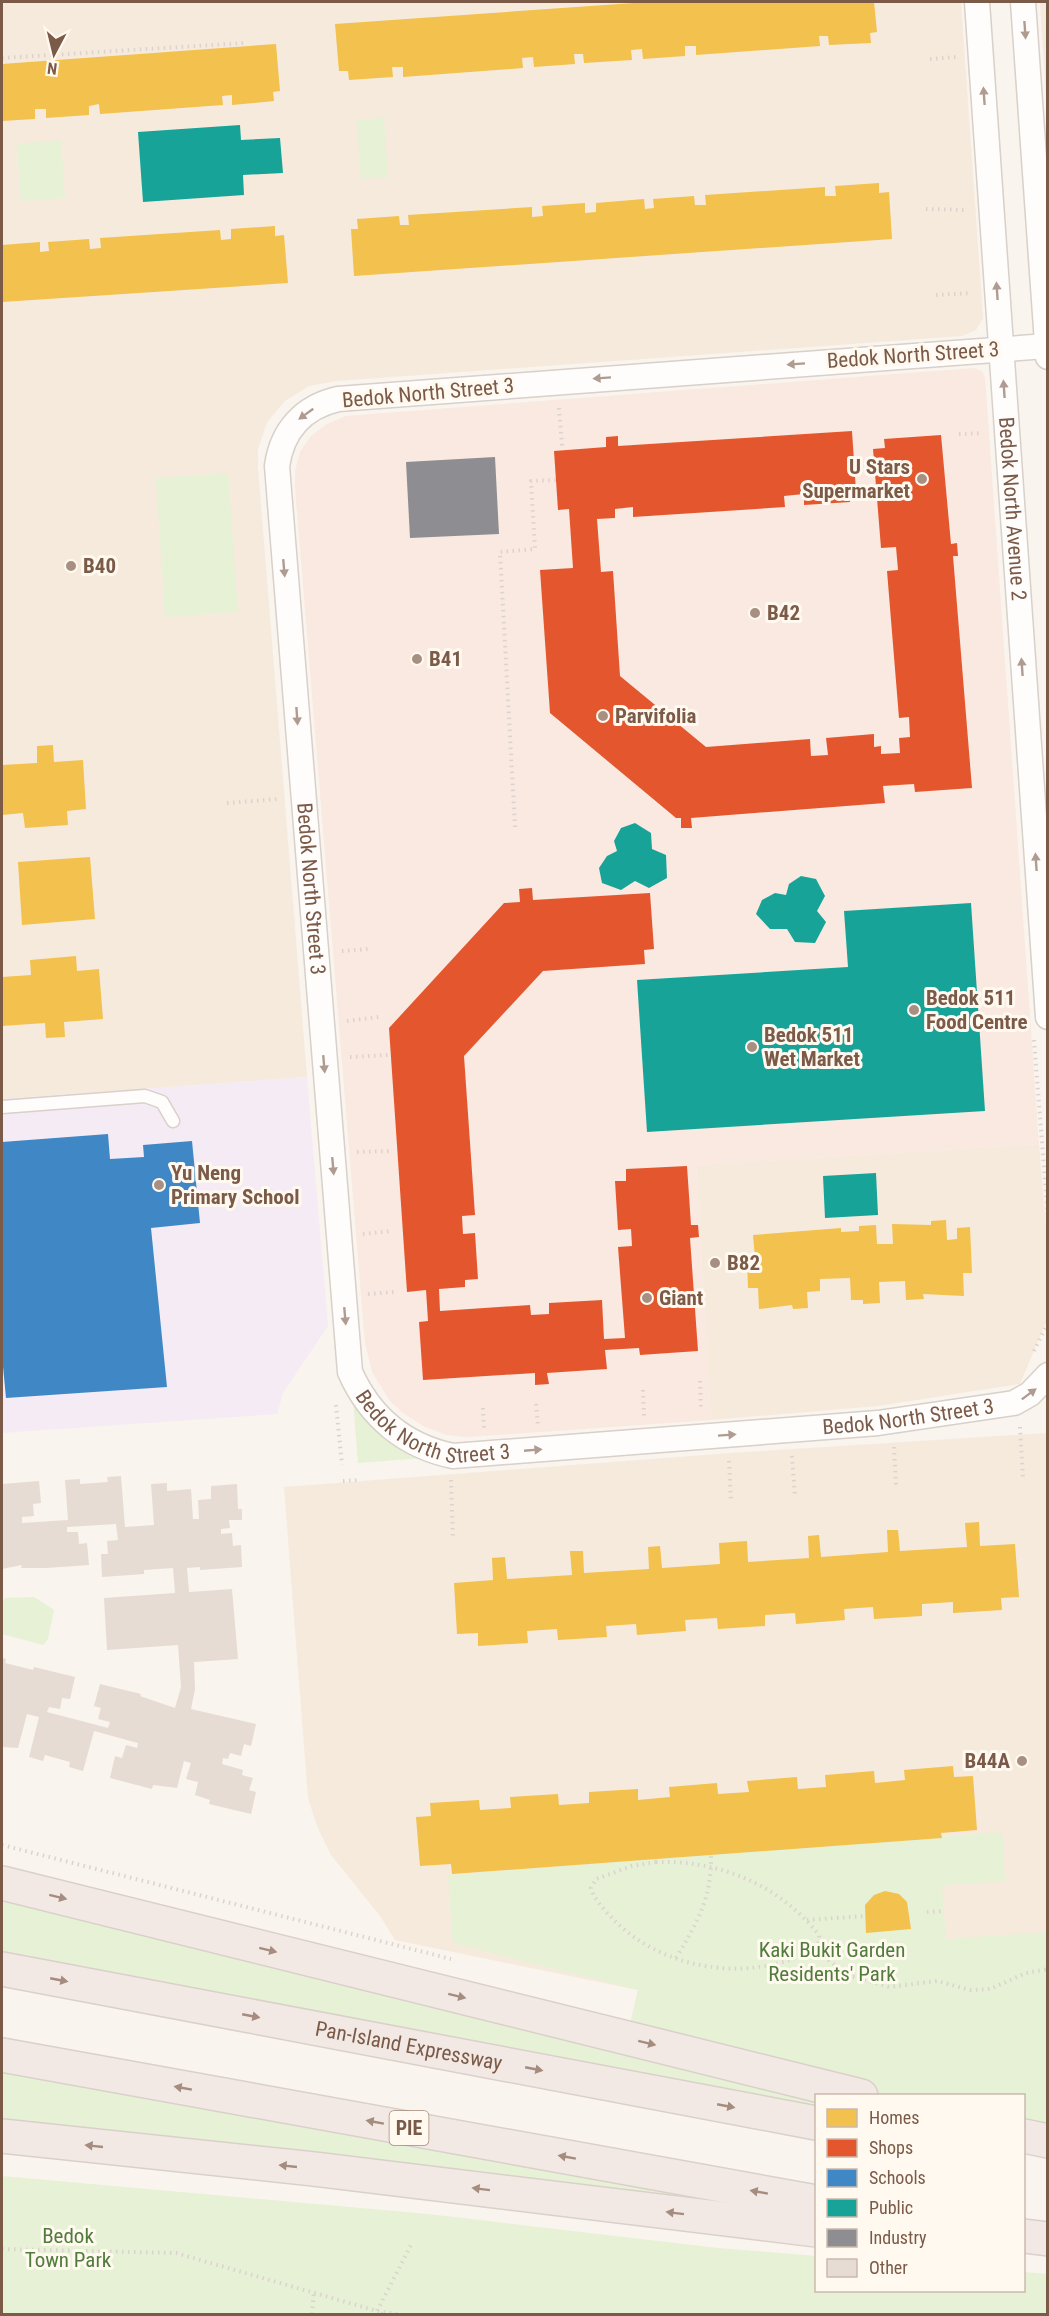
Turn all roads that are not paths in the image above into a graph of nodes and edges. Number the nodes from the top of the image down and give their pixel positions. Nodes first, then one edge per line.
1 (977, 2) edge
2 (1023, 2) edge
3 (1001, 349) junction
4 (1047, 351) edge
5 (1047, 1017) edge
6 (2, 1107) edge
7 (173, 1121) dead end
8 (1047, 1376) edge
9 (2, 1883) edge
10 (2, 1969) edge
11 (2, 2055) edge
12 (853, 2094) edge
13 (815, 2123) edge
14 (2, 2136) edge
15 (1025, 2136) edge
16 (1047, 2141) edge
17 (1025, 2156) edge
18 (1047, 2160) edge
19 (815, 2202) edge
20 (815, 2230) edge
21 (1025, 2236) edge
22 (1047, 2239) edge

3 -> 1 street, Bedok North Avenue 2
2 -> 4 street
3 - 4 street, Bedok North Street 3
5 -> 3 street, Bedok North Avenue 2
3 -> 8 street, Bedok North Street 3
6 - 7 lane
9 -> 12 highway
10 -> 13 highway, Pan-Island Expressway
19 -> 11 highway, PIE
20 -> 14 highway
15 - 16 highway
17 - 18 highway
21 - 22 highway

